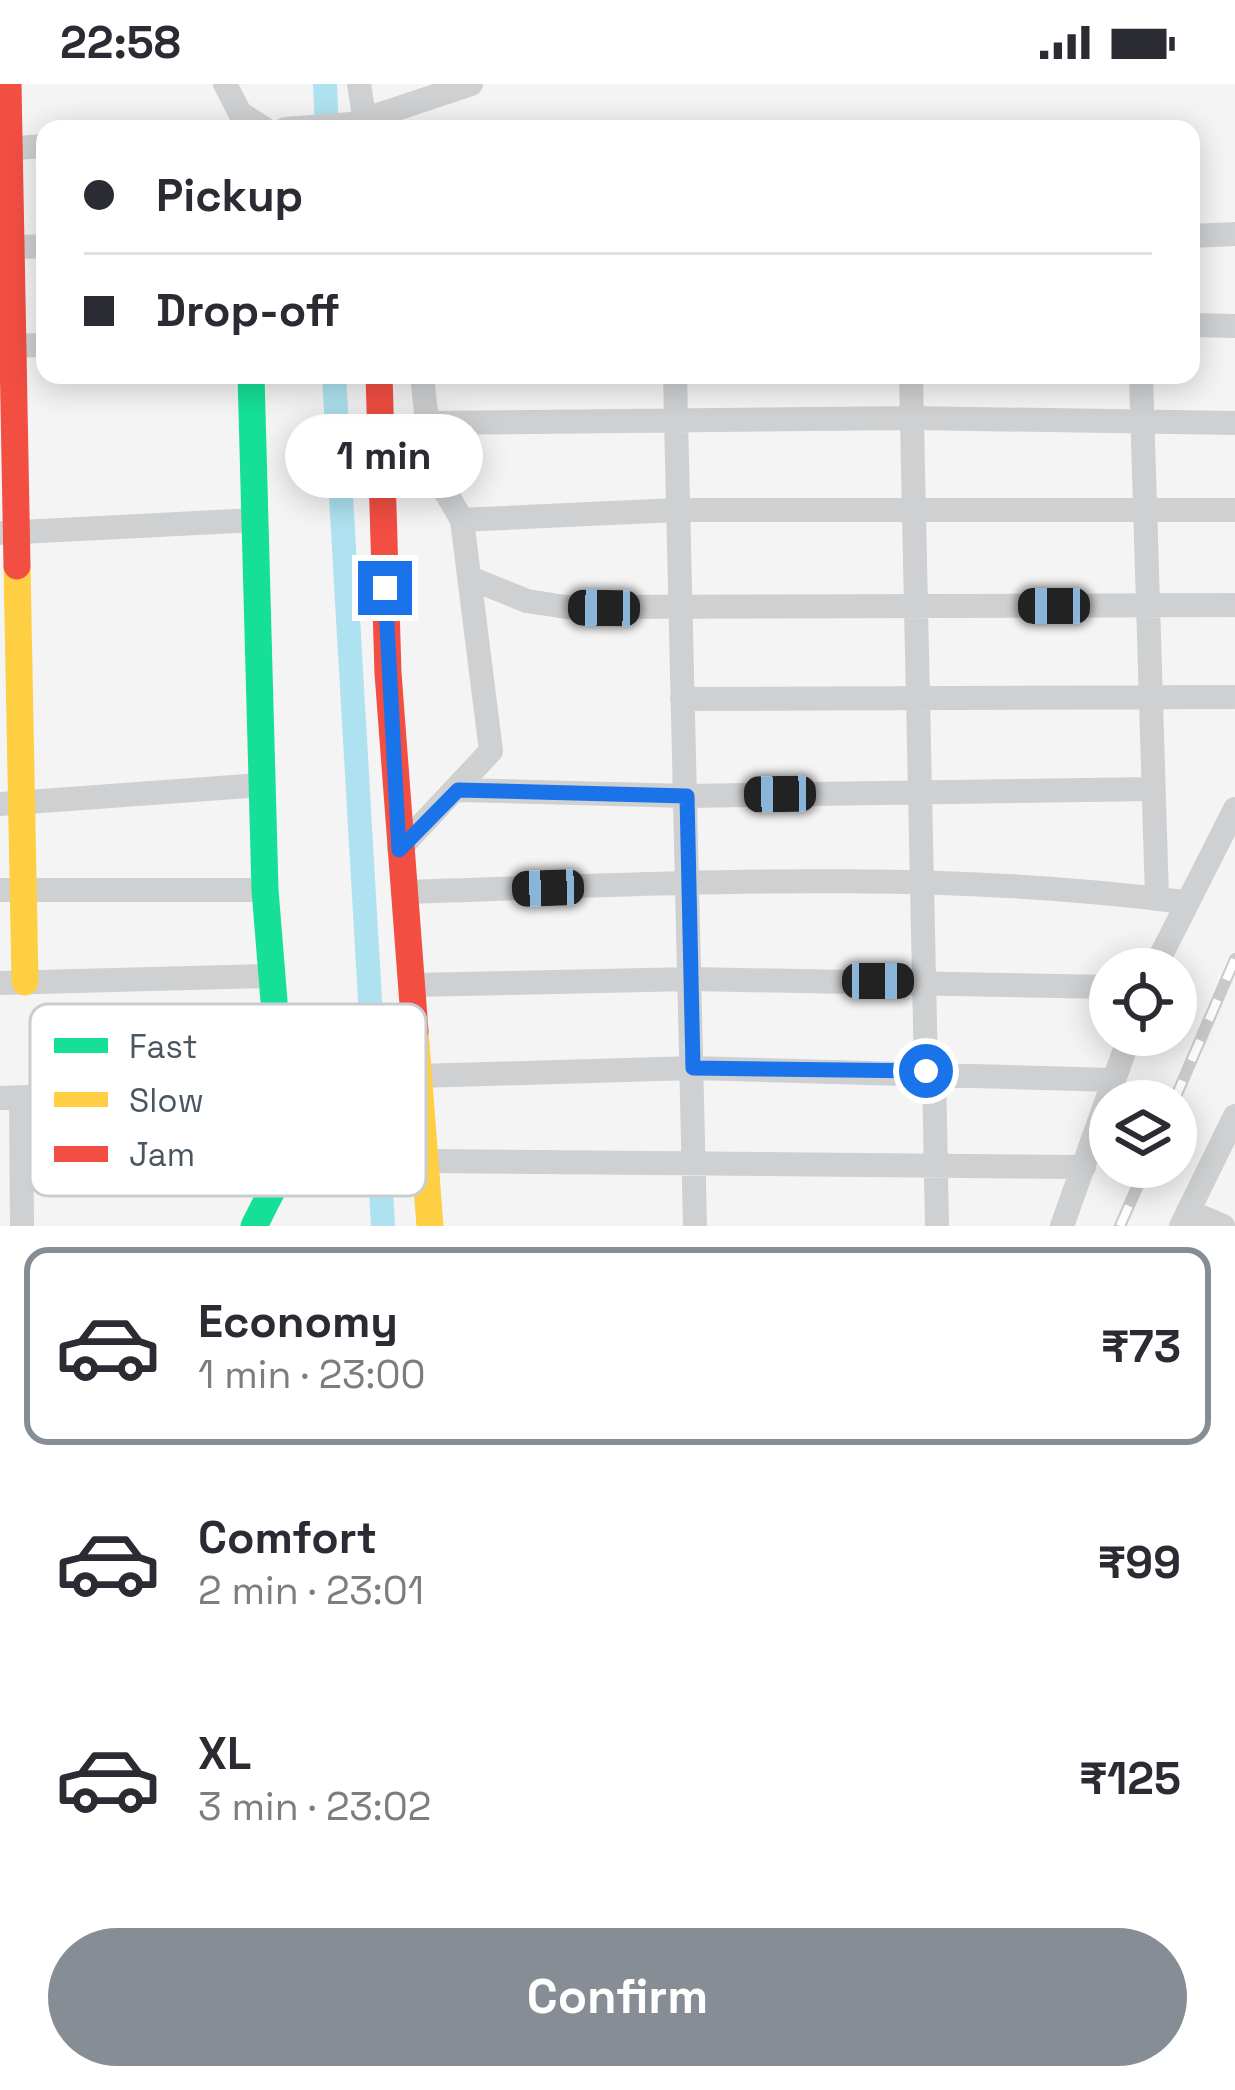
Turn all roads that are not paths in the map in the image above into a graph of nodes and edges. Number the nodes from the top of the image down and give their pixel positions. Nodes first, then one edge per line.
1 (8, 84) edge
2 (225, 84) edge
3 (359, 84) edge
4 (471, 84) edge
5 (251, 120) edge
6 (357, 120) edge
7 (371, 120) edge
8 (36, 147) edge
9 (4, 149) edge
10 (1235, 234) edge
11 (1200, 236) edge
12 (36, 246) edge
13 (5, 248) edge
14 (1200, 325) edge
15 (1235, 326) edge
16 (36, 345) edge
17 (6, 346) edge
18 (251, 384) edge
19 (379, 384) edge
20 (423, 384) edge
21 (674, 384) edge
22 (911, 384) edge
23 (1141, 384) edge
24 (912, 418) junction
25 (672, 420) junction
26 (1143, 420) junction
27 (1235, 422) edge
28 (425, 423) junction
29 (7, 438) edge
30 (912, 507) junction
31 (1144, 507) junction
32 (676, 510) junction
33 (1235, 510) edge
34 (255, 520) junction
35 (462, 520) junction
36 (8, 533) edge
37 (470, 578) junction
38 (1149, 604) junction
39 (1235, 605) edge
40 (913, 607) junction
41 (681, 609) junction
42 (9, 614) edge
43 (1150, 695) junction
44 (916, 697) junction
45 (1235, 697) edge
46 (682, 699) junction
47 (10, 712) edge
48 (261, 785) junction
49 (1153, 789) junction
50 (458, 790) junction
51 (920, 793) junction
52 (687, 796) junction
53 (11, 804) edge
54 (1235, 809) edge
55 (399, 850) junction
56 (691, 883) junction
57 (925, 885) junction
58 (12, 890) edge
59 (265, 890) junction
60 (404, 892) junction
61 (1157, 898) junction
62 (1184, 902) junction
63 (1163, 948) edge
64 (269, 976) junction
65 (692, 979) junction
66 (925, 981) junction
67 (12, 982) edge
68 (412, 985) junction
69 (1089, 986) edge
70 (272, 1004) edge
71 (413, 1004) edge
72 (1123, 1056) edge
73 (693, 1068) junction
74 (930, 1071) junction
75 (426, 1076) edge
76 (1114, 1080) joint
77 (10, 1098) edge
78 (1234, 1120) edge
79 (1089, 1152) edge
80 (426, 1161) edge
81 (694, 1164) junction
82 (935, 1166) junction
83 (1084, 1167) junction
84 (426, 1174) edge
85 (11, 1179) edge
86 (269, 1196) edge
87 (1184, 1219) edge
88 (22, 1226) edge
89 (254, 1226) edge
90 (430, 1226) edge
91 (695, 1226) edge
92 (938, 1226) edge
93 (1062, 1226) edge
94 (1223, 1226) edge

1 - 9 street
2 - 5 street
3 - 6 street
4 - 7 street
8 - 9 street
9 - 13 street
10 - 11 street
12 - 13 street
13 - 17 street
14 - 15 street
16 - 17 street
17 - 29 street
18 - 34 street
19 - 55 street
20 - 28 street
21 - 25 street
22 - 24 street
23 - 26 street
24 - 25 street
24 - 26 street
24 - 30 street
25 - 28 street
25 - 32 street
26 - 27 street
26 - 31 street
28 - 35 street
29 - 36 street
30 - 31 street
30 - 32 street
30 - 40 street
31 - 33 street
31 - 38 street
32 - 35 street
32 - 41 street
34 - 36 street
34 - 48 street
35 - 37 street
36 - 42 street
37 - 41 street
37 - 50 street
38 - 39 street
38 - 40 street
38 - 43 street
40 - 41 street
40 - 44 street
41 - 46 street
42 - 47 street
43 - 44 street
43 - 45 street
43 - 49 street
44 - 46 street
44 - 51 street
46 - 52 street
47 - 53 street
48 - 53 street
48 - 59 street
49 - 51 street
49 - 61 street
50 - 52 street
50 - 55 street
51 - 52 street
51 - 57 street
52 - 56 street
53 - 58 street
54 - 62 street
55 - 60 street
56 - 57 street
56 - 60 street
56 - 65 street
57 - 61 street
57 - 66 street
58 - 59 street
58 - 67 street
59 - 64 street
60 - 68 street
61 - 62 street
62 - 63 street
64 - 67 street
64 - 70 street
65 - 66 street
65 - 68 street
65 - 73 street
66 - 69 street
66 - 74 street
68 - 71 street
72 - 76 street
73 - 74 street
73 - 75 street
73 - 81 street
74 - 76 street
74 - 82 street
77 - 85 street
78 - 87 street
79 - 83 street
80 - 81 street
81 - 82 street
81 - 91 street
82 - 83 street
82 - 92 street
83 - 93 street
84 - 90 street
85 - 88 street
86 - 89 street
87 - 94 street

